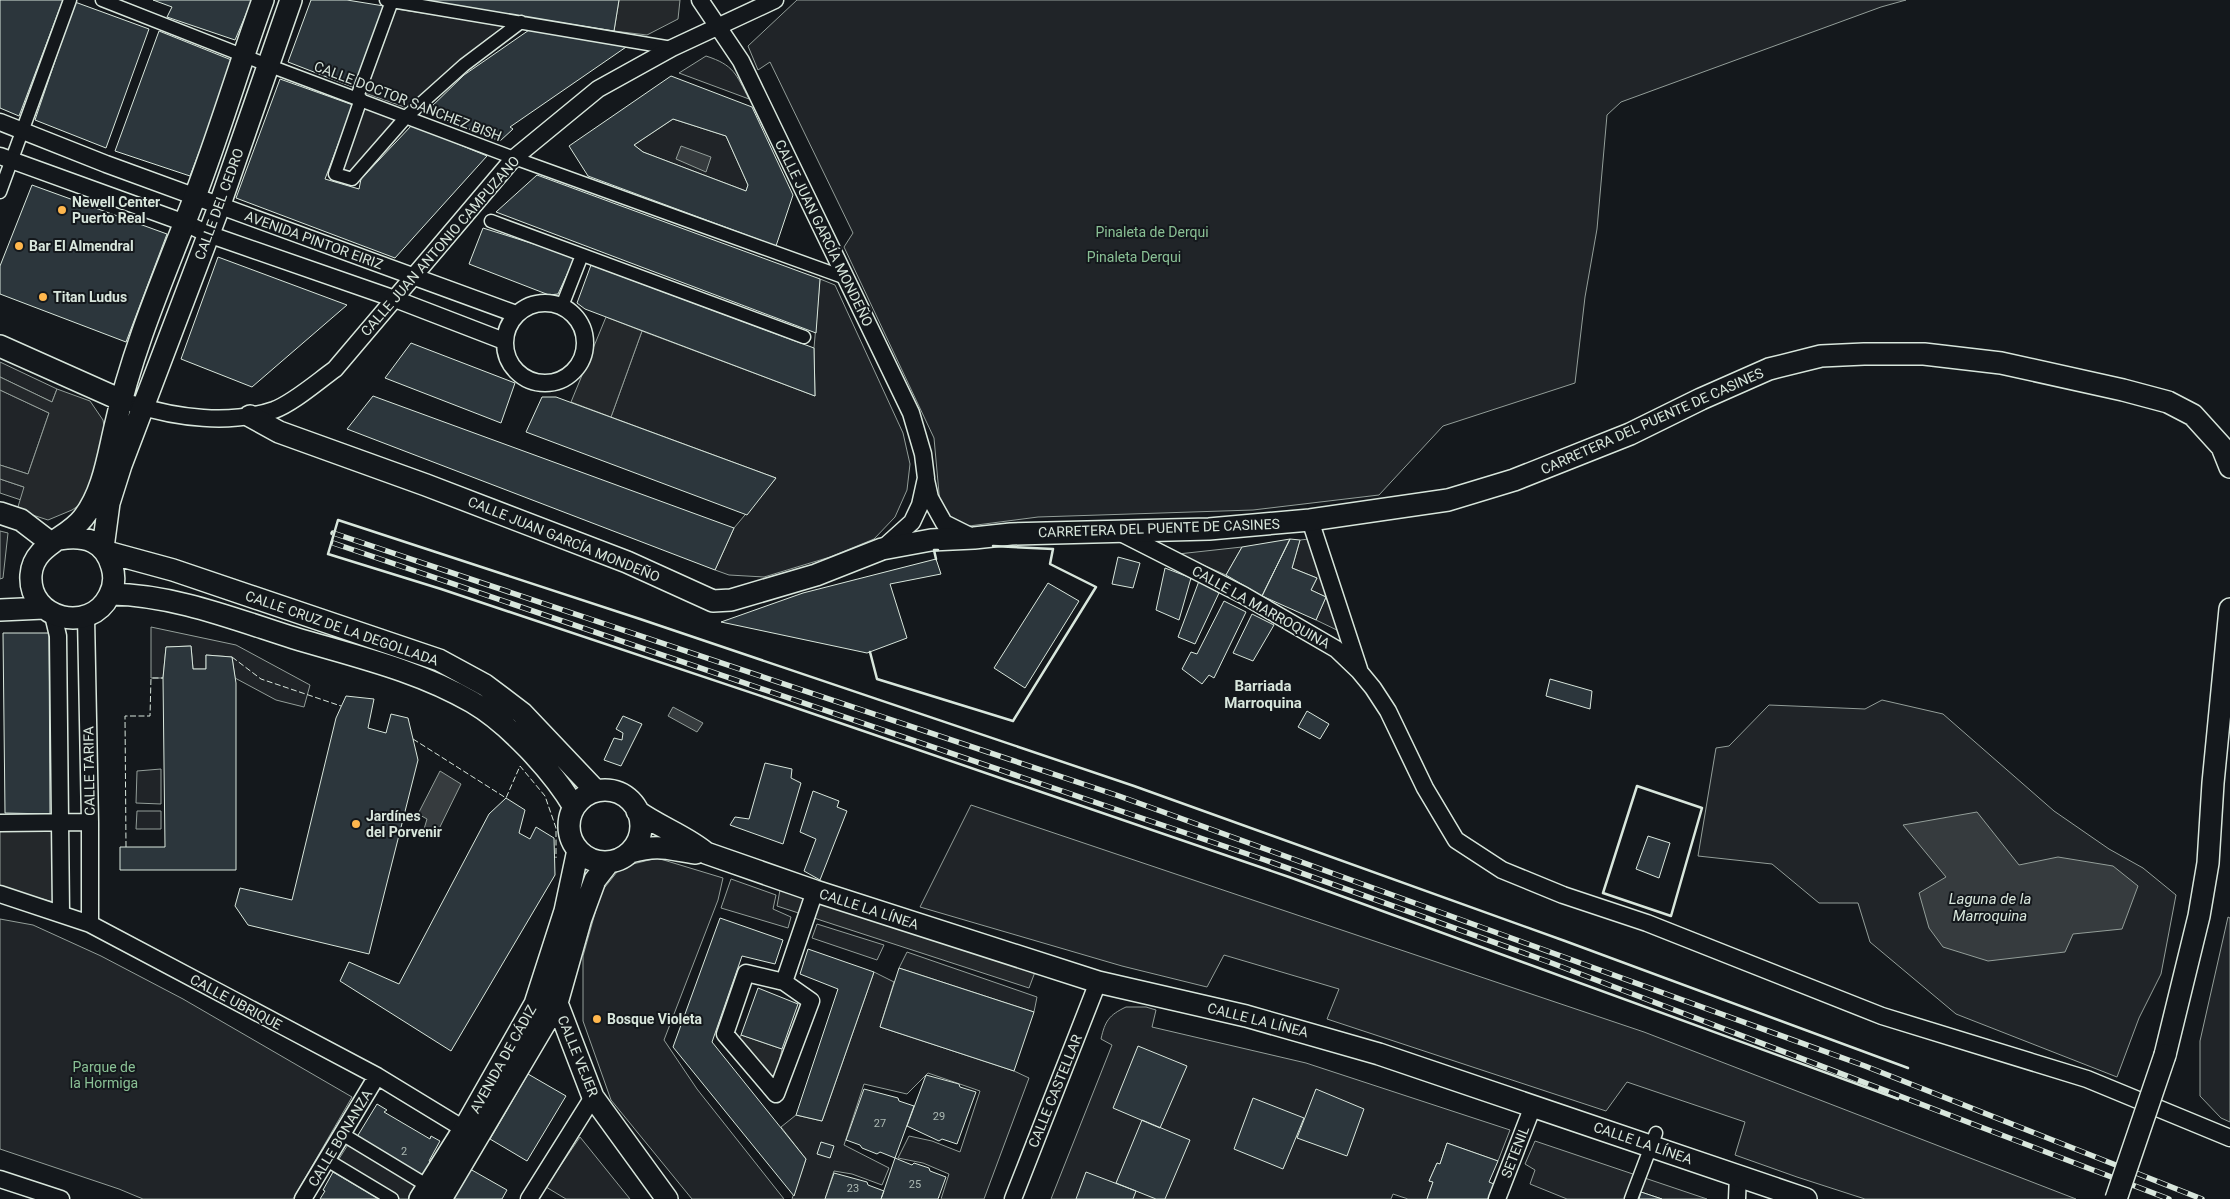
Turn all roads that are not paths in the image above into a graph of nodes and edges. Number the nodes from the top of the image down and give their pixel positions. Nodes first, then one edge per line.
1 (70, 0) edge
2 (102, 0) edge
3 (263, 0) edge
4 (291, 0) edge
5 (389, 0) edge
6 (700, 0) edge
7 (775, 0) edge
8 (521, 22) junction
9 (716, 27) junction
10 (672, 48) junction
11 (244, 54) junction
12 (270, 66) junction
13 (359, 98) junction
14 (407, 116) junction
15 (0, 122) edge
16 (23, 131) junction
17 (5, 158) edge
18 (514, 158) junction
19 (0, 192) edge
20 (195, 197) junction
21 (219, 207) junction
22 (491, 220) dead end
23 (185, 223) junction
24 (208, 234) junction
25 (582, 255) junction
26 (414, 276) junction
27 (846, 278) junction
28 (395, 299) junction
29 (562, 306) junction
30 (516, 314) junction
31 (804, 337) dead end
32 (504, 341) junction
33 (0, 346) edge
34 (121, 400) junction
35 (143, 407) junction
36 (250, 416) junction
37 (2230, 468) edge
38 (926, 478) junction
39 (937, 512) junction
40 (0, 513) edge
41 (1310, 520) junction
42 (912, 522) junction
43 (1116, 530) junction
44 (1011, 534) joint
45 (974, 538) junction
46 (931, 540) junction
47 (55, 541) junction
48 (882, 549) junction
49 (105, 550) junction
50 (32, 588) junction
51 (111, 594) junction
52 (0, 608) edge
53 (2230, 609) edge
54 (48, 611) junction
55 (86, 617) junction
56 (1360, 671) junction
57 (596, 791) junction
58 (574, 807) junction
59 (637, 811) junction
60 (90, 822) junction
61 (0, 823) edge
62 (61, 823) junction
63 (578, 850) junction
64 (630, 852) junction
65 (706, 853) junction
66 (609, 862) junction
67 (815, 891) junction
68 (0, 894) edge
69 (61, 913) junction
70 (90, 924) junction
71 (549, 960) junction
72 (784, 982) junction
73 (1098, 982) junction
74 (557, 1003) junction
75 (534, 1004) junction
76 (377, 1076) junction
77 (593, 1097) junction
78 (1533, 1106) junction
79 (464, 1128) junction
80 (342, 1134) junction
81 (2230, 1138) edge
82 (1654, 1139) junction
83 (327, 1160) junction
84 (1738, 1175) junction
85 (0, 1179) edge
86 (429, 1195) edge
87 (61, 1199) edge
88 (303, 1199) edge
89 (392, 1199) edge
90 (529, 1199) edge
91 (667, 1199) edge
92 (1012, 1199) edge
93 (1497, 1199) edge
94 (1632, 1199) edge
95 (1737, 1199) edge
96 (1806, 1199) edge
97 (2116, 1199) edge

1 - 16 street
2 - 11 street, CALLE DOCTOR SANCHEZ BISH
3 - 11 street, CALLE DEL CEDRO
4 - 12 street, CALLE DEL CEDRO
5 - 8 street
5 - 13 street
6 - 9 street, CALLE JUAN GARCÍA MONDEÑO
7 - 9 street, CALLE JUAN ANTONIO CAMPUZANO
8 - 10 street
8 - 14 street
9 - 10 street, CALLE JUAN ANTONIO CAMPUZANO
9 - 27 street, CALLE JUAN GARCÍA MONDEÑO
10 - 18 street, CALLE JUAN ANTONIO CAMPUZANO
11 - 12 street, CALLE DOCTOR SANCHEZ BISH
11 - 20 street, CALLE DEL CEDRO
12 - 13 street, CALLE DOCTOR SANCHEZ BISH
12 - 21 street, CALLE DEL CEDRO
13 - 14 street, CALLE DOCTOR SANCHEZ BISH
13 - 14 street
14 - 18 street, CALLE DOCTOR SANCHEZ BISH
15 - 16 street, AVENIDA PINTOR EIRIZ
16 - 17 street
16 - 20 street, AVENIDA PINTOR EIRIZ
17 - 19 street
17 - 23 street, AVENIDA PINTOR EIRIZ
18 - 26 street, CALLE JUAN ANTONIO CAMPUZANO
18 - 27 street, CALLE DOCTOR SANCHEZ BISH
20 - 21 street, AVENIDA PINTOR EIRIZ
20 - 23 street, CALLE DEL CEDRO
21 - 24 street, CALLE DEL CEDRO
21 - 26 street, AVENIDA PINTOR EIRIZ
22 - 25 street
23 - 24 street, AVENIDA PINTOR EIRIZ
23 - 34 street, CALLE DEL CEDRO
24 - 28 street, AVENIDA PINTOR EIRIZ
24 - 35 street, CALLE DEL CEDRO
25 - 29 street
25 - 31 street
26 - 28 street, CALLE JUAN ANTONIO CAMPUZANO
26 - 30 street, AVENIDA PINTOR EIRIZ
27 - 38 street, CALLE JUAN GARCÍA MONDEÑO
28 - 32 street, AVENIDA PINTOR EIRIZ
28 - 36 street, CALLE JUAN ANTONIO CAMPUZANO
29 - 30 street
29 - 32 street
30 - 32 street
33 - 34 street
34 - 35 street, CALLE JUAN ANTONIO CAMPUZANO
34 - 47 street, CALLE DEL CEDRO
35 - 36 street, CALLE JUAN ANTONIO CAMPUZANO
35 - 49 street, CALLE DEL CEDRO
36 - 48 street, CALLE JUAN GARCÍA MONDEÑO
37 - 41 street, CARRETERA DEL PUENTE DE CASINES
38 - 39 street
38 - 42 street, CALLE JUAN GARCÍA MONDEÑO
39 - 45 street
39 - 46 street
40 - 47 street
41 - 43 street, CARRETERA DEL PUENTE DE CASINES
41 - 56 street
42 - 46 street
42 - 48 street, CALLE JUAN GARCÍA MONDEÑO
43 - 44 street, CARRETERA DEL PUENTE DE CASINES
43 - 56 street, CALLE LA MARROQUINA
44 - 45 street, CALLE JUAN GARCÍA MONDEÑO
45 - 46 street, CALLE JUAN GARCÍA MONDEÑO
46 - 48 street, CALLE JUAN GARCÍA MONDEÑO
47 - 49 street
47 - 50 street
49 - 51 street
49 - 57 street, CALLE CRUZ DE LA DEGOLLADA
50 - 52 street
50 - 54 street
51 - 55 street
51 - 58 street, CALLE CRUZ DE LA DEGOLLADA
52 - 54 street
53 - 97 street, bridge
54 - 55 street
54 - 62 street, CALLE TARIFA
55 - 60 street, CALLE TARIFA
56 - 81 street, CALLE LA MARROQUINA
57 - 58 street
57 - 59 street
58 - 63 street
59 - 64 street
59 - 65 street, CALLE LA LÍNEA
60 - 62 street
60 - 70 street, CALLE TARIFA
61 - 62 street
62 - 69 street, CALLE TARIFA
63 - 66 street
63 - 71 street, AVENIDA DE CÁDIZ
64 - 65 street, CALLE LA LÍNEA
64 - 66 street
65 - 67 street, CALLE LA LÍNEA
66 - 74 street, AVENIDA DE CÁDIZ
67 - 72 street
67 - 73 street, CALLE LA LÍNEA
68 - 69 street, CALLE UBRIQUE
69 - 70 street, CALLE UBRIQUE
70 - 76 street, CALLE UBRIQUE
71 - 74 street
71 - 75 street, AVENIDA DE CÁDIZ
72 - 72 street
73 - 78 street, CALLE LA LÍNEA
73 - 92 street, CALLE CASTELLAR
74 - 75 street, CALLE VEJER
74 - 77 street, CALLE VEJER
74 - 86 street, AVENIDA DE CÁDIZ
75 - 79 street, AVENIDA DE CÁDIZ
76 - 79 street, CALLE UBRIQUE
76 - 80 street, CALLE BONANZA
77 - 90 street
77 - 91 street, CALLE VEJER
78 - 82 street, CALLE LA LÍNEA
78 - 93 street, SETENIL
79 - 86 street, AVENIDA DE CÁDIZ
80 - 83 street, CALLE BONANZA
80 - 86 street
82 - 84 street, CALLE LA LÍNEA
82 - 94 street
83 - 88 street, CALLE BONANZA
83 - 89 street
84 - 95 street
84 - 96 street, CALLE LA LÍNEA
85 - 87 street

